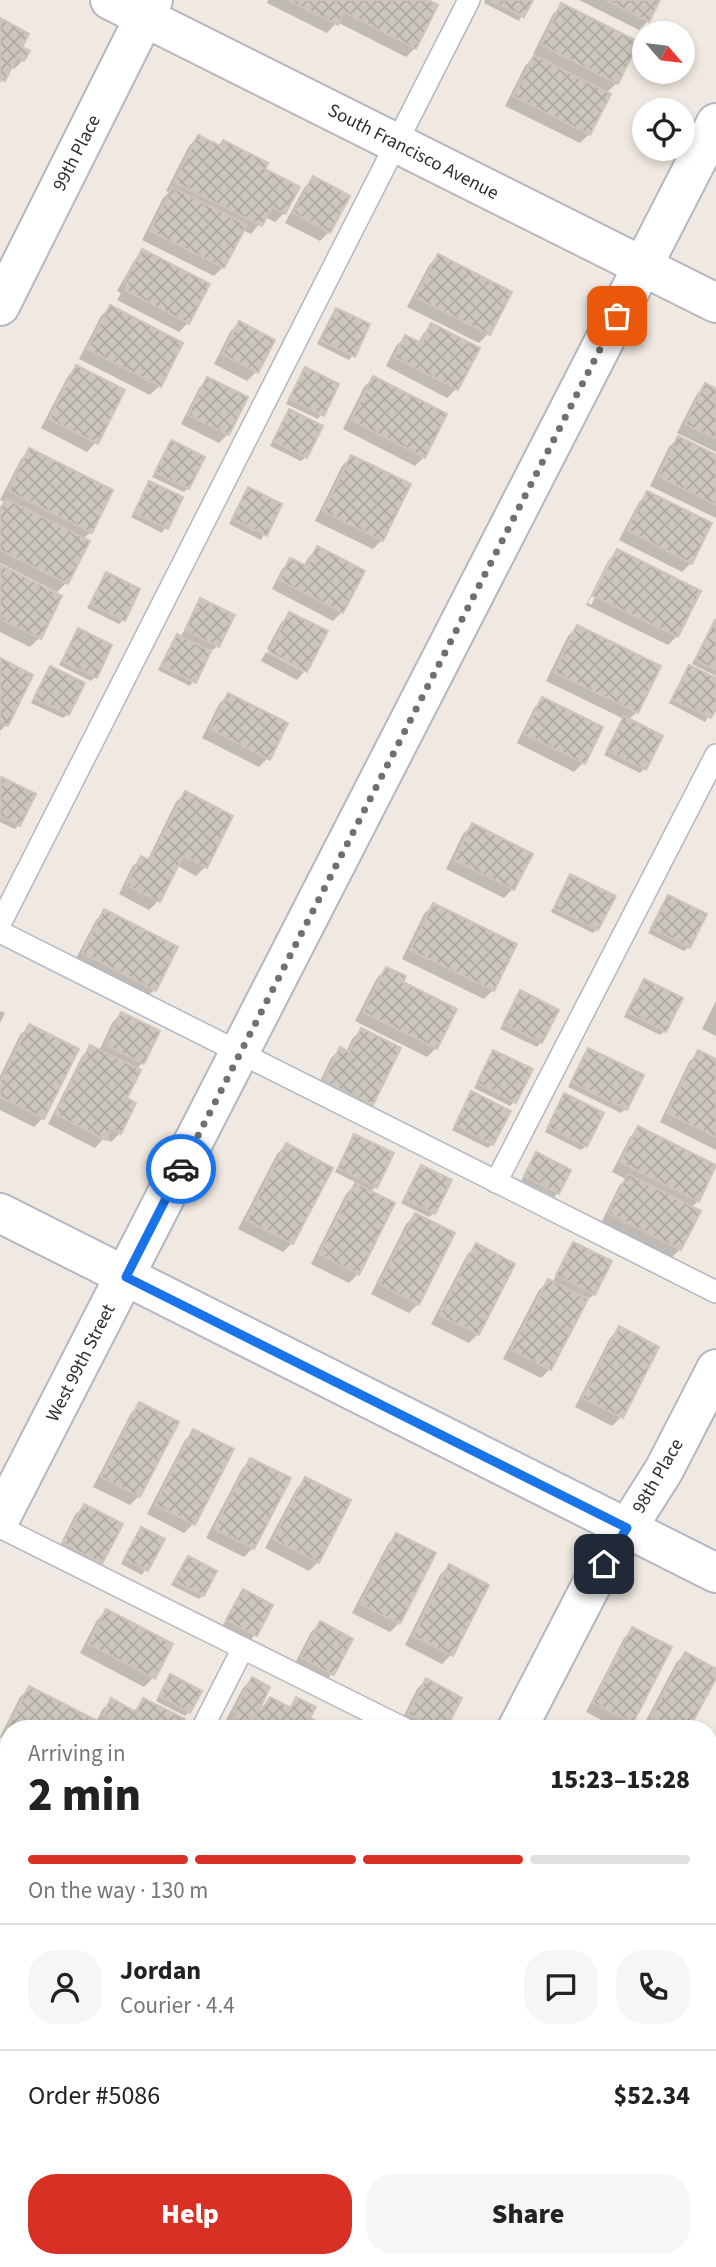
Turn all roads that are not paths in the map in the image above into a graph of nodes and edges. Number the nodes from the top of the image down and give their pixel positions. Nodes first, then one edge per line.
1 (110, 0) edge
2 (468, 0) edge
3 (149, 9) edge
4 (716, 123) edge
5 (396, 143) junction
6 (641, 266) junction
7 (716, 303) edge
8 (0, 306) edge
9 (716, 755) edge
10 (0, 924) edge
11 (0, 932) edge
12 (240, 1053) junction
13 (496, 1182) junction
14 (0, 1213) edge
15 (126, 1277) junction
16 (716, 1292) edge
17 (716, 1368) edge
18 (0, 1519) edge
19 (0, 1527) edge
20 (627, 1528) junction
21 (716, 1573) edge
22 (243, 1648) junction
23 (207, 1720) edge
24 (387, 1720) edge
25 (522, 1720) edge

1 - 3 street, South Francisco Avenue
2 - 5 lane
3 - 5 street, South Francisco Avenue
3 - 8 street, 99th Place
4 - 6 street, West 99th Street
5 - 6 street, South Francisco Avenue
5 - 10 lane
6 - 7 street, South Francisco Avenue
6 - 12 street, West 99th Street
9 - 13 lane
11 - 12 lane
12 - 13 lane
12 - 15 street, West 99th Street
13 - 16 lane
14 - 15 street
15 - 18 street, West 99th Street
15 - 20 street
17 - 20 street, 98th Place
19 - 22 lane
20 - 21 street
20 - 25 street, 98th Place
22 - 23 lane
22 - 24 lane

